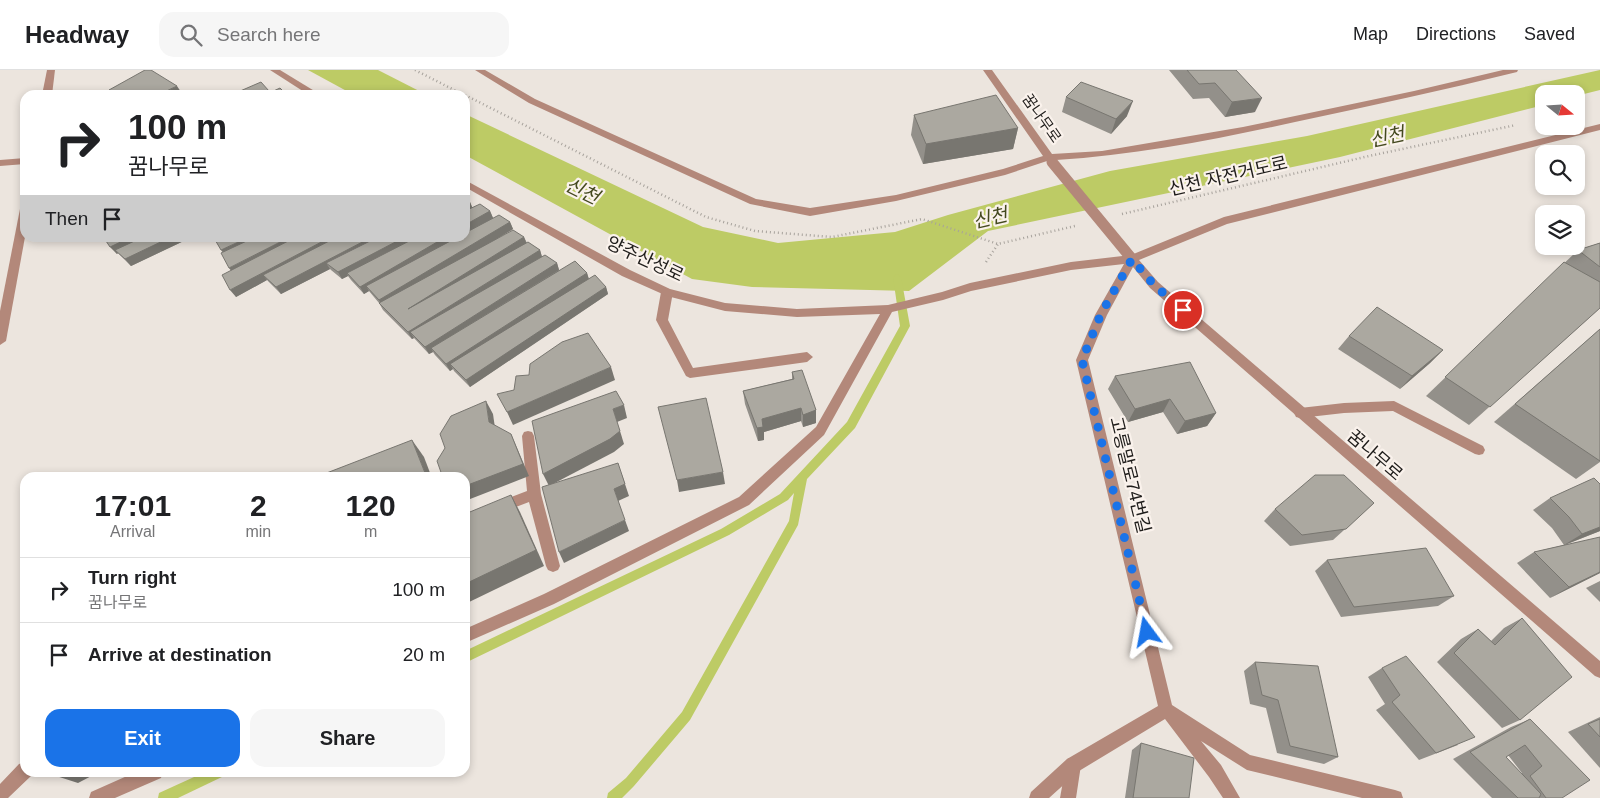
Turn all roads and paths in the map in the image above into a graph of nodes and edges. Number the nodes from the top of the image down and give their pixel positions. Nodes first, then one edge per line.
1 (51, 70) edge
2 (274, 70) edge
3 (415, 70) edge
4 (479, 70) edge
5 (987, 70) edge
6 (1514, 70) edge
7 (47, 90) edge
8 (308, 90) edge
9 (454, 90) edge
10 (1524, 123) dead end
11 (1600, 127) edge
12 (1050, 159) junction
13 (20, 161) edge
14 (0, 163) edge
15 (470, 185) edge
16 (1115, 216) dead end
17 (922, 219) dead end
18 (1077, 225) dead end
19 (20, 234) edge
20 (1132, 259) junction
21 (668, 292) junction
22 (888, 308) junction
23 (0, 340) edge
24 (807, 358) dead end
25 (1300, 413) junction
26 (528, 436) dead end
27 (1479, 450) dead end
28 (534, 494) junction
29 (491, 511) edge
30 (553, 566) dead end
31 (470, 634) edge
32 (1600, 671) edge
33 (1166, 710) junction
34 (1073, 765) junction
35 (20, 775) edge
36 (144, 777) edge
37 (0, 795) edge
38 (97, 798) edge
39 (1037, 798) edge
40 (1068, 798) edge
41 (1232, 798) edge
42 (1395, 798) edge

1 - 7 street
2 - 8 street
3 - 9 path
4 - 12 street
5 - 12 street, 꿈나무로
6 - 12 street
10 - 16 path, 신천 자전거도로
11 - 20 street, 양주산성로
12 - 20 street, 꿈나무로, bridge
13 - 14 street
15 - 21 street, 양주산성로
17 - 18 path
19 - 23 street
20 - 22 street, 양주산성로
20 - 25 street, 꿈나무로
20 - 33 street, 고릉말로74번길
21 - 22 street, 양주산성로
21 - 24 street
22 - 31 street
25 - 27 street
25 - 32 street, 꿈나무로
26 - 28 street
28 - 29 street
28 - 30 street
33 - 34 street
33 - 41 street
33 - 42 street
34 - 39 street
34 - 40 street
35 - 37 street
36 - 38 street

